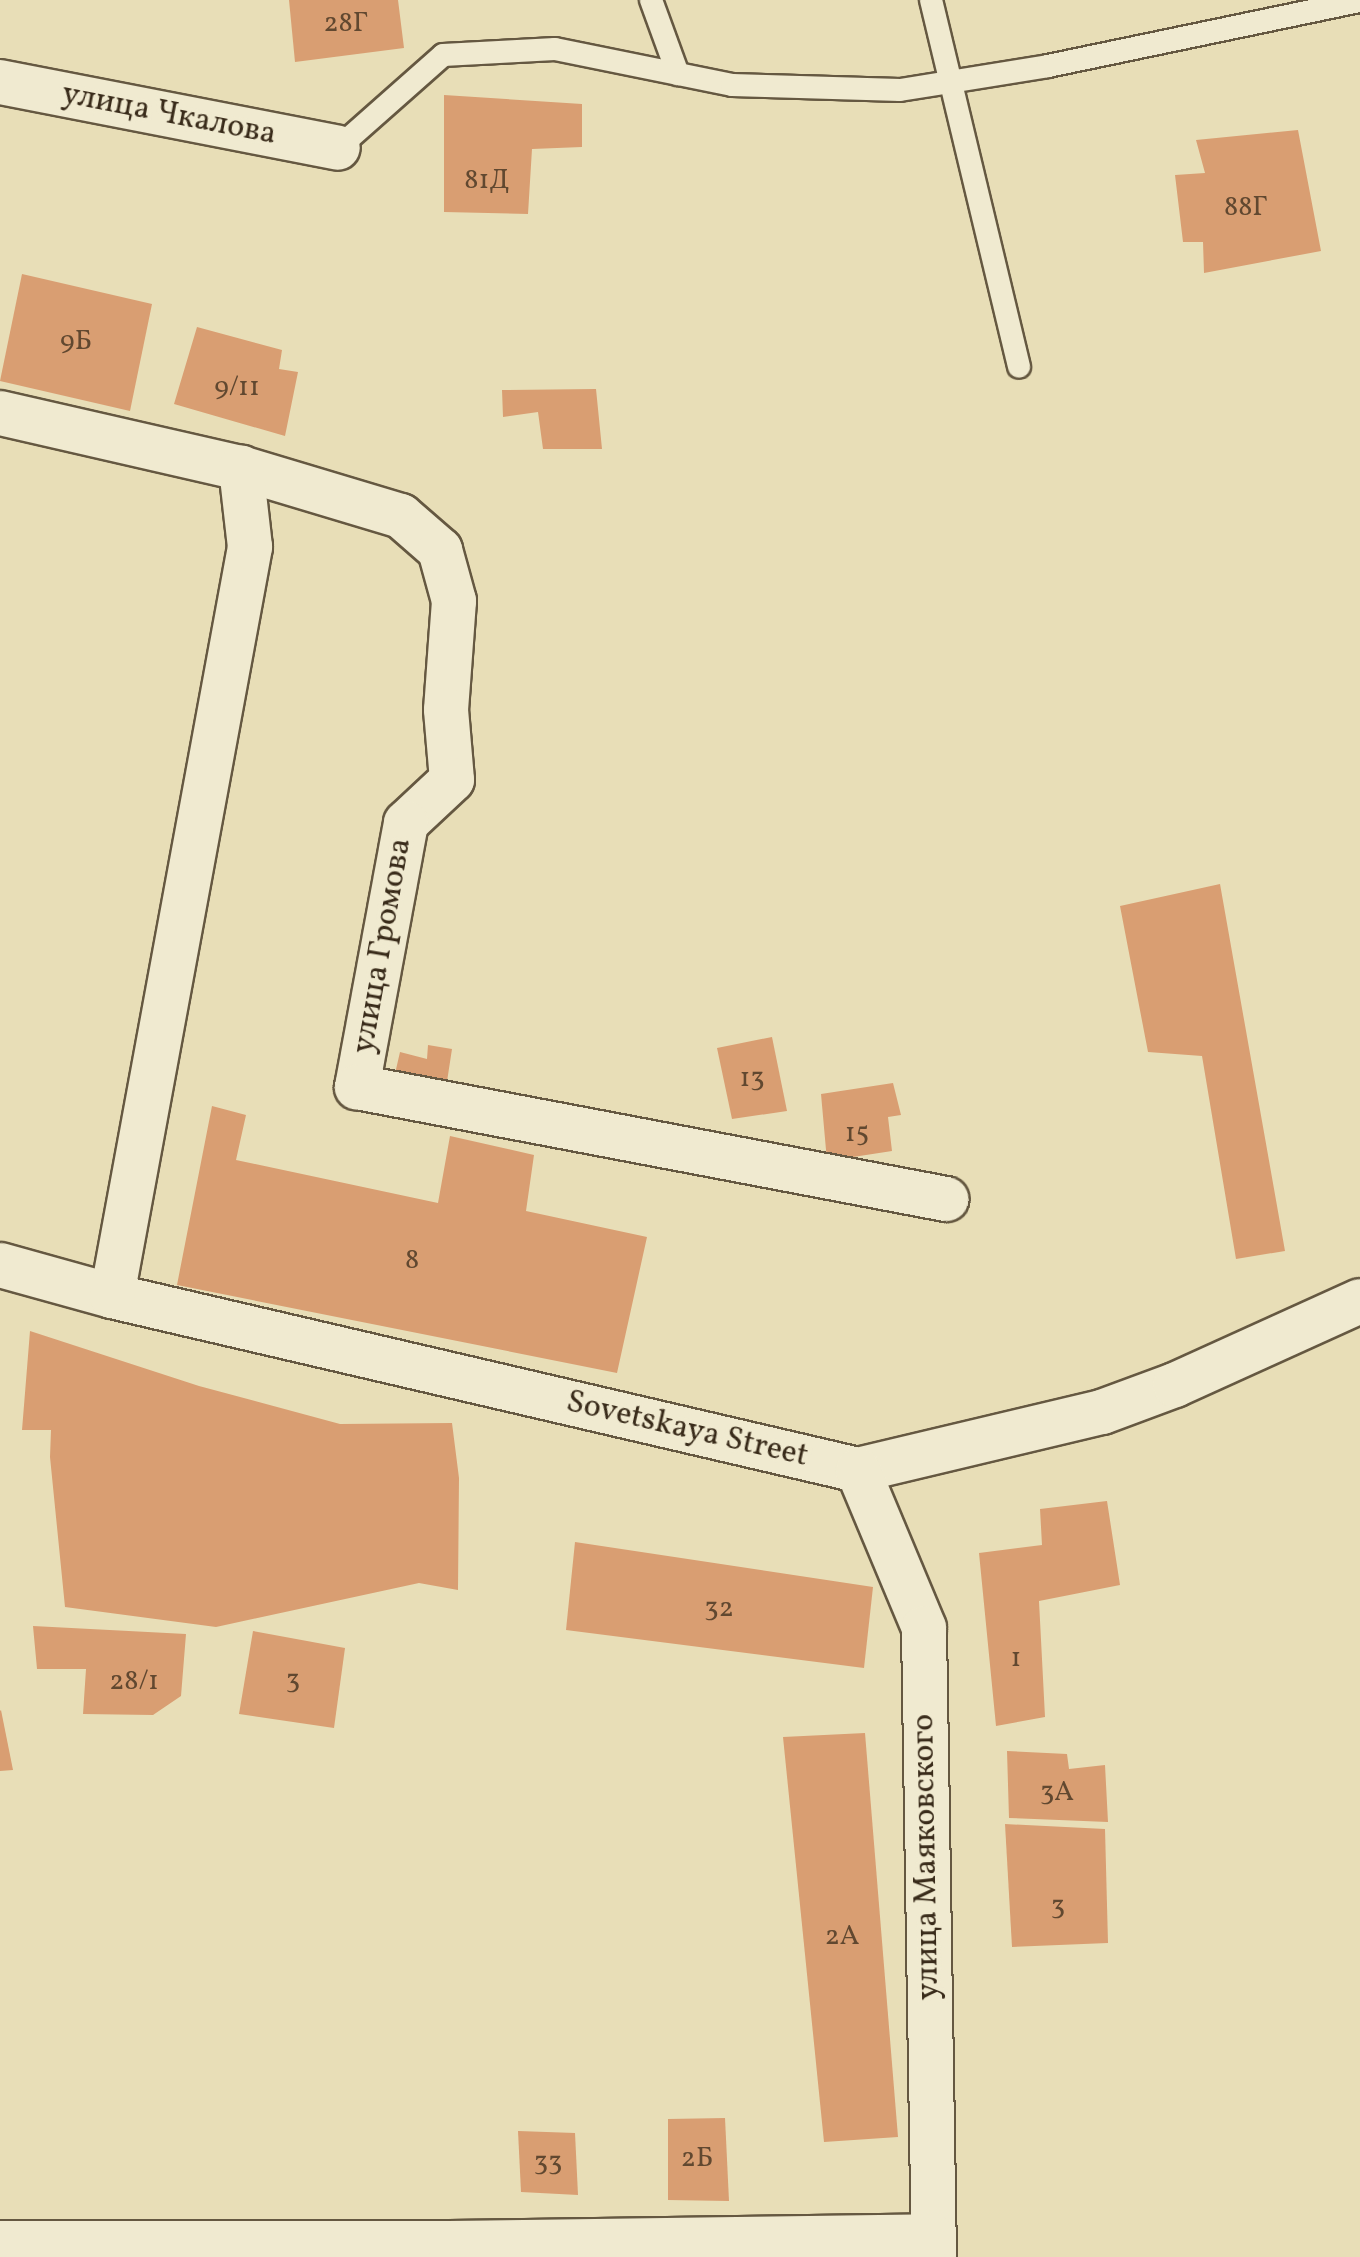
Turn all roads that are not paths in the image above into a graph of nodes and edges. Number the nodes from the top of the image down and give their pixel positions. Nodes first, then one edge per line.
1 (651, 0) edge
2 (931, 0) edge
3 (1360, 1) edge
4 (678, 74) junction
5 (0, 82) edge
6 (949, 83) junction
7 (338, 148) joint
8 (1019, 367) dead end
9 (0, 413) edge
10 (241, 468) junction
11 (946, 1199) dead end
12 (0, 1265) edge
13 (112, 1296) junction
14 (1360, 1301) edge
15 (858, 1470) junction
16 (0, 2243) edge
17 (934, 2246) edge
18 (450, 2250) edge

1 - 4 lane
2 - 6 lane
3 - 6 lane
4 - 6 lane
4 - 7 lane
5 - 7 street, улица Чкалова
6 - 8 lane
9 - 10 street, улица Громова
10 - 11 street, улица Громова
10 - 13 street
12 - 13 street, Sovetskaya Street
13 - 15 street, Sovetskaya Street
14 - 15 street, Sovetskaya Street
15 - 17 street, улица Маяковского
16 - 18 street
17 - 18 street

